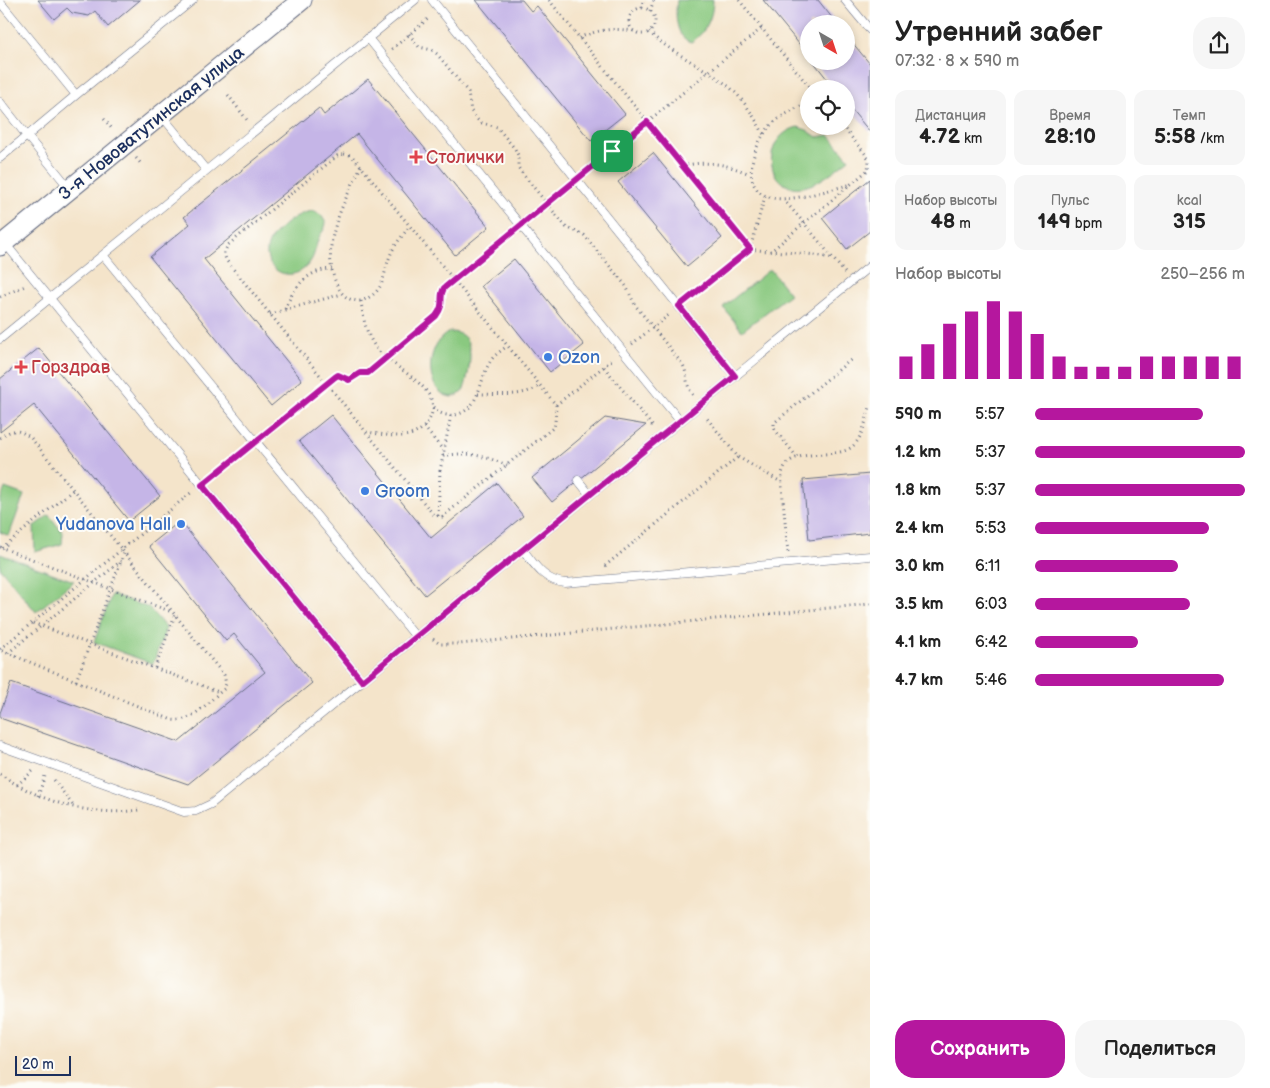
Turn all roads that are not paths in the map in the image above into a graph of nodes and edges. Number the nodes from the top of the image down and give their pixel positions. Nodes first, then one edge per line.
1 (193, 0) edge
2 (302, 0) edge
3 (415, 0) edge
4 (432, 0) edge
5 (845, 0) edge
6 (0, 2) edge
7 (870, 30) edge
8 (368, 38) junction
9 (76, 95) junction
10 (0, 102) edge
11 (161, 115) junction
12 (27, 136) junction
13 (0, 158) edge
14 (206, 170) junction
15 (70, 188) junction
16 (2, 244) edge
17 (103, 255) junction
18 (870, 266) edge
19 (50, 298) junction
20 (0, 339) edge
21 (735, 376) junction
22 (680, 421) junction
23 (578, 480) dead end
24 (590, 495) junction
25 (523, 550) junction
26 (870, 556) edge
27 (416, 637) junction
28 (362, 681) junction
29 (0, 746) edge

1 - 9 lane
2 - 11 street, 3-я Нововатутинская улица
3 - 8 lane
4 - 21 lane
5 - 7 lane
6 - 9 lane
8 - 14 lane
8 - 22 lane
9 - 12 lane
10 - 12 lane
11 - 14 lane
11 - 15 street, 3-я Нововатутинская улица
12 - 13 lane
12 - 15 lane
14 - 17 lane
15 - 16 street, 3-я Нововатутинская улица
16 - 19 lane
17 - 19 lane
17 - 27 lane
18 - 21 lane
19 - 20 lane
19 - 28 lane
21 - 22 lane
22 - 24 lane
23 - 24 lane
24 - 25 lane
25 - 26 lane
25 - 27 lane
27 - 28 lane
28 - 29 lane

